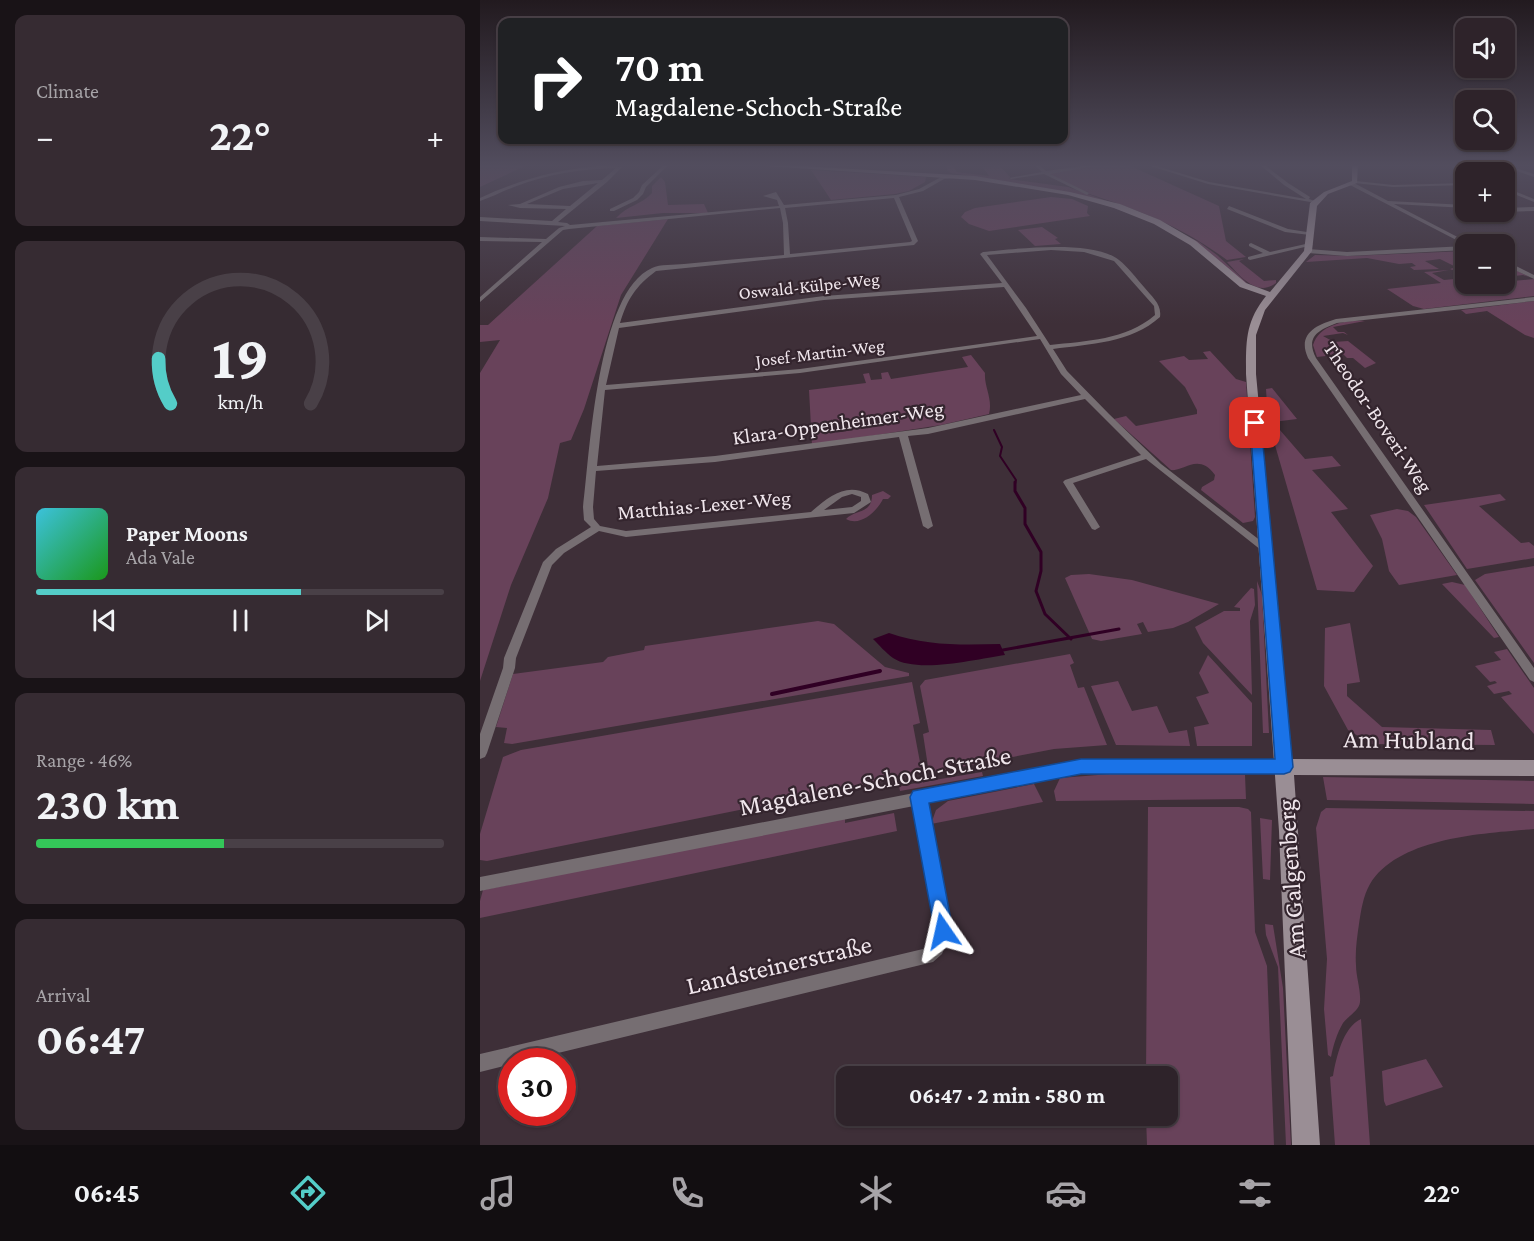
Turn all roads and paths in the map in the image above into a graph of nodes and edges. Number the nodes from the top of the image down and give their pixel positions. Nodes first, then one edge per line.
1 (560, 217) edge
2 (605, 217) edge
3 (668, 217) edge
4 (785, 217) edge
5 (905, 217) edge
6 (1143, 217) edge
7 (1253, 217) edge
8 (1311, 217) edge
9 (1415, 217) edge
10 (480, 219) edge
11 (553, 223) junction
12 (600, 223) junction
13 (569, 227) junction
14 (1310, 233) junction
15 (1455, 238) edge
16 (480, 239) edge
17 (548, 241) junction
18 (1251, 245) dead end
19 (1309, 248) junction
20 (1455, 249) edge
21 (1269, 254) junction
22 (787, 256) junction
23 (1250, 258) dead end
24 (1515, 268) edge
25 (1534, 277) edge
26 (1007, 285) junction
27 (1271, 295) junction
28 (1534, 299) edge
29 (480, 300) edge
30 (616, 326) junction
31 (1042, 336) junction
32 (1048, 347) junction
33 (601, 388) junction
34 (1087, 396) junction
35 (903, 435) junction
36 (1147, 456) junction
37 (592, 469) junction
38 (815, 513) dead end
39 (928, 526) dead end
40 (1095, 527) dead end
41 (597, 528) junction
42 (1265, 548) junction
43 (1534, 677) edge
44 (480, 753) edge
45 (1284, 767) junction
46 (1534, 768) edge
47 (919, 797) junction
48 (480, 884) edge
49 (480, 1063) edge
50 (1306, 1145) edge

1 - 11 street
2 - 12 street
3 - 12 street
4 - 22 street
5 - 22 street
6 - 27 street
7 - 14 street
8 - 14 street
9 - 15 street
10 - 11 street
11 - 13 street
12 - 13 street
13 - 17 street
14 - 19 street
16 - 17 street
17 - 29 street
18 - 21 street
19 - 20 street
19 - 21 street
19 - 27 street, Am Galgenberg
21 - 23 street
22 - 30 street
24 - 25 street
26 - 30 street, Oswald-Külpe-Weg
26 - 31 street
26 - 32 street
27 - 42 street, Am Galgenberg
28 - 43 street, Theodor-Boveri-Weg
30 - 33 street
31 - 32 street
31 - 33 street, Josef-Martin-Weg
32 - 34 street
33 - 37 street
34 - 35 street, Klara-Oppenheimer-Weg
34 - 36 street
35 - 37 street, Klara-Oppenheimer-Weg
35 - 39 street
36 - 40 street
36 - 42 street
37 - 41 street
38 - 41 street, Matthias-Lexer-Weg
41 - 44 street
42 - 45 street, Am Galgenberg
45 - 46 street, Am Hubland
45 - 47 street, Magdalene-Schoch-Straße
45 - 50 street, Am Galgenberg
47 - 48 street, Magdalene-Schoch-Straße
47 - 49 street, Landsteinerstraße

